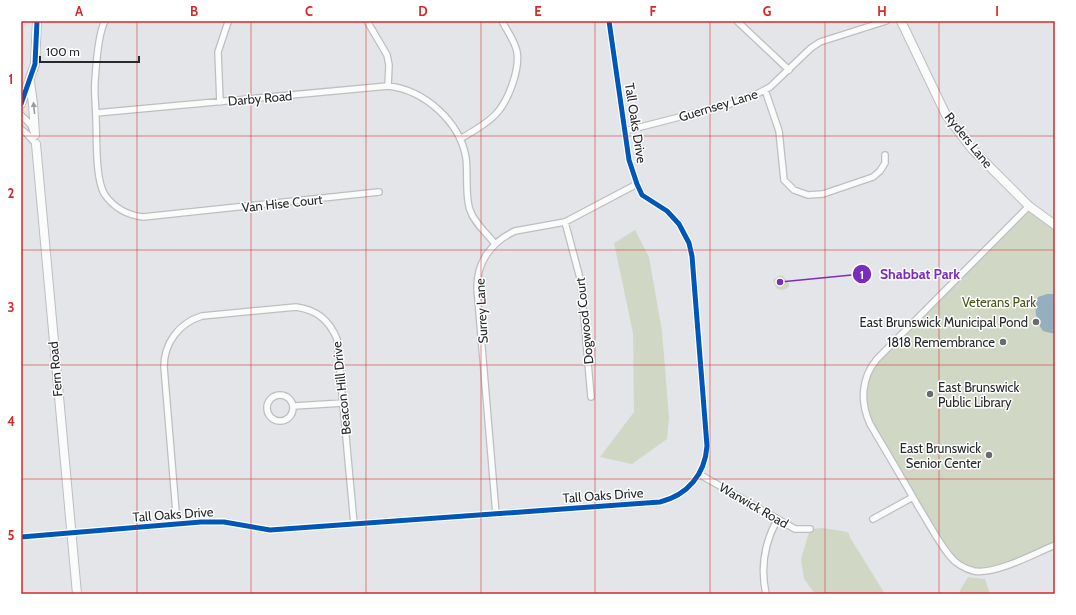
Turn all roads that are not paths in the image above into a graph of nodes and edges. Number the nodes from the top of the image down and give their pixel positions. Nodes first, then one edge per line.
1 (37, 21) edge
2 (105, 21) edge
3 (367, 21) edge
4 (502, 21) edge
5 (609, 21) edge
6 (736, 21) edge
7 (886, 21) edge
8 (901, 21) edge
9 (228, 22) dead end
10 (789, 70) junction
11 (29, 82) junction
12 (388, 86) junction
13 (765, 90) junction
14 (220, 102) junction
15 (21, 104) edge
16 (96, 113) junction
17 (21, 115) edge
18 (21, 129) edge
19 (625, 131) junction
20 (35, 135) junction
21 (460, 139) junction
22 (36, 144) junction
23 (885, 155) dead end
24 (637, 184) junction
25 (379, 192) dead end
26 (1029, 206) junction
27 (1055, 219) edge
28 (565, 222) junction
29 (1055, 225) edge
30 (495, 244) junction
31 (591, 397) dead end
32 (343, 403) junction
33 (294, 406) junction
34 (699, 474) junction
35 (913, 497) junction
36 (496, 514) junction
37 (873, 519) dead end
38 (777, 520) junction
39 (177, 524) junction
40 (354, 524) junction
41 (810, 529) dead end
42 (71, 533) junction
43 (21, 537) edge
44 (1055, 545) edge
45 (77, 594) edge
46 (766, 594) edge

1 - 11 street
2 - 16 street
3 - 12 street
4 - 21 street
5 - 19 street, Tall Oaks Drive
6 - 10 street
7 - 10 street, Guernsey Lane
8 - 26 street, Ryders Lane
9 - 14 street
10 - 13 street, Guernsey Lane
11 - 15 street
20 -> 11 street
12 - 14 street, Darby Road
12 - 21 street, Darby Road
13 - 19 street, Guernsey Lane
13 - 23 street
14 - 16 street, Darby Road
16 - 25 street, Van Hise Court
17 - 20 street, Fern Road
18 - 22 street
19 - 24 street, Tall Oaks Drive
20 - 22 street, Fern Road
21 - 30 street, Darby Road
22 - 42 street, Fern Road
24 - 28 street, Surrey Lane
24 - 34 street, Tall Oaks Drive
26 - 27 street, Ryders Lane
26 - 29 street, Ryders Lane
26 - 35 street
28 - 30 street, Surrey Lane
28 - 31 street, Dogwood Court
30 - 36 street, Surrey Lane
32 - 33 street
32 - 39 street, Beacon Hill Drive
32 - 40 street, Beacon Hill Drive
33 - 33 street
34 - 36 street, Tall Oaks Drive
34 - 38 street, Warwick Road
35 - 37 street
35 - 44 street
36 - 40 street, Tall Oaks Drive
38 - 41 street, Warwick Road
38 - 46 street
39 - 40 street, Tall Oaks Drive
39 - 42 street, Tall Oaks Drive
42 - 43 street, Tall Oaks Drive
42 - 45 street, Fern Road

